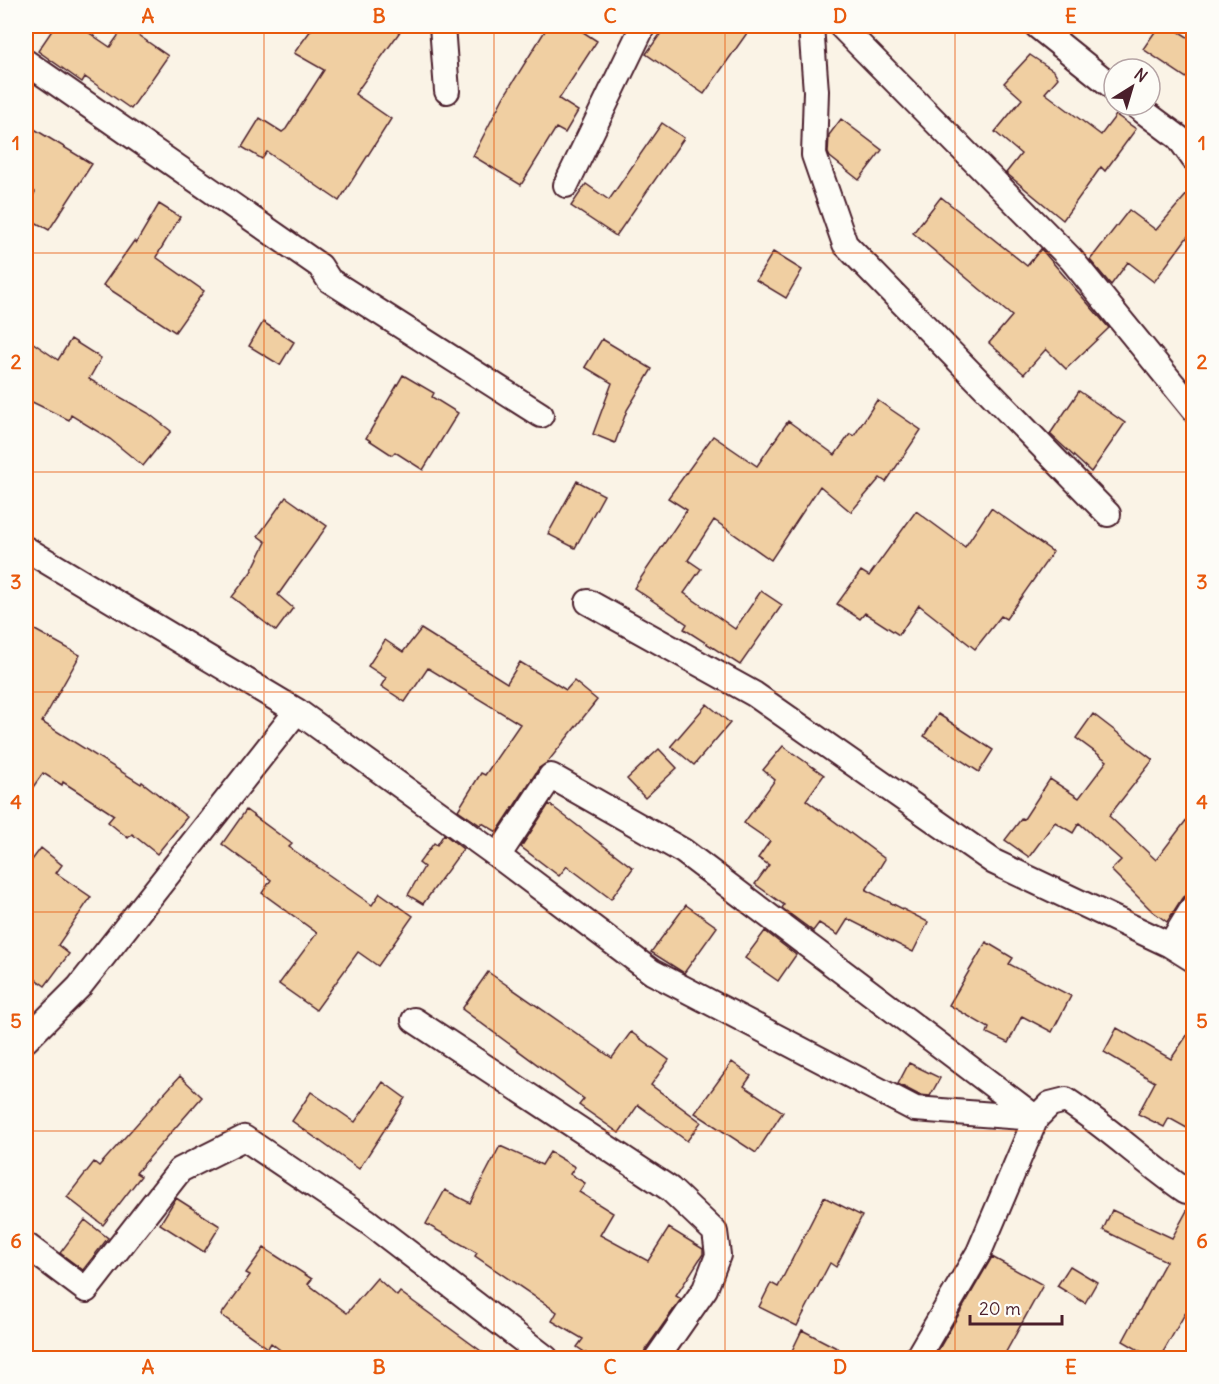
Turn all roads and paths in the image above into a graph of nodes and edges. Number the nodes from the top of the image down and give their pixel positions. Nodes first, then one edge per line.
1 (442, 26) edge
2 (643, 26) edge
3 (811, 26) edge
4 (841, 26) edge
5 (1037, 26) edge
6 (26, 62) edge
7 (1102, 78) edge
8 (447, 91) dead end
9 (1151, 117) edge
10 (1194, 159) edge
11 (566, 185) dead end
12 (1194, 410) edge
13 (540, 415) dead end
14 (1108, 514) dead end
15 (26, 549) edge
16 (588, 602) dead end
17 (297, 711) junction
18 (498, 856) junction
19 (1194, 906) edge
20 (1170, 945) junction
21 (1194, 960) edge
22 (414, 1020) dead end
23 (26, 1040) edge
24 (1036, 1118) junction
25 (1194, 1191) edge
26 (26, 1245) edge
27 (546, 1359) edge
28 (657, 1359) edge
29 (917, 1359) edge

1 - 8 street
2 - 11 street
3 - 14 street
4 - 12 street
5 - 7 street
6 - 13 street
9 - 10 street
15 - 17 street
16 - 20 street
17 - 18 street
17 - 23 street
18 - 24 street
18 - 24 street
19 - 20 street
20 - 21 street
22 - 28 street
24 - 25 street
24 - 29 street
26 - 27 street

